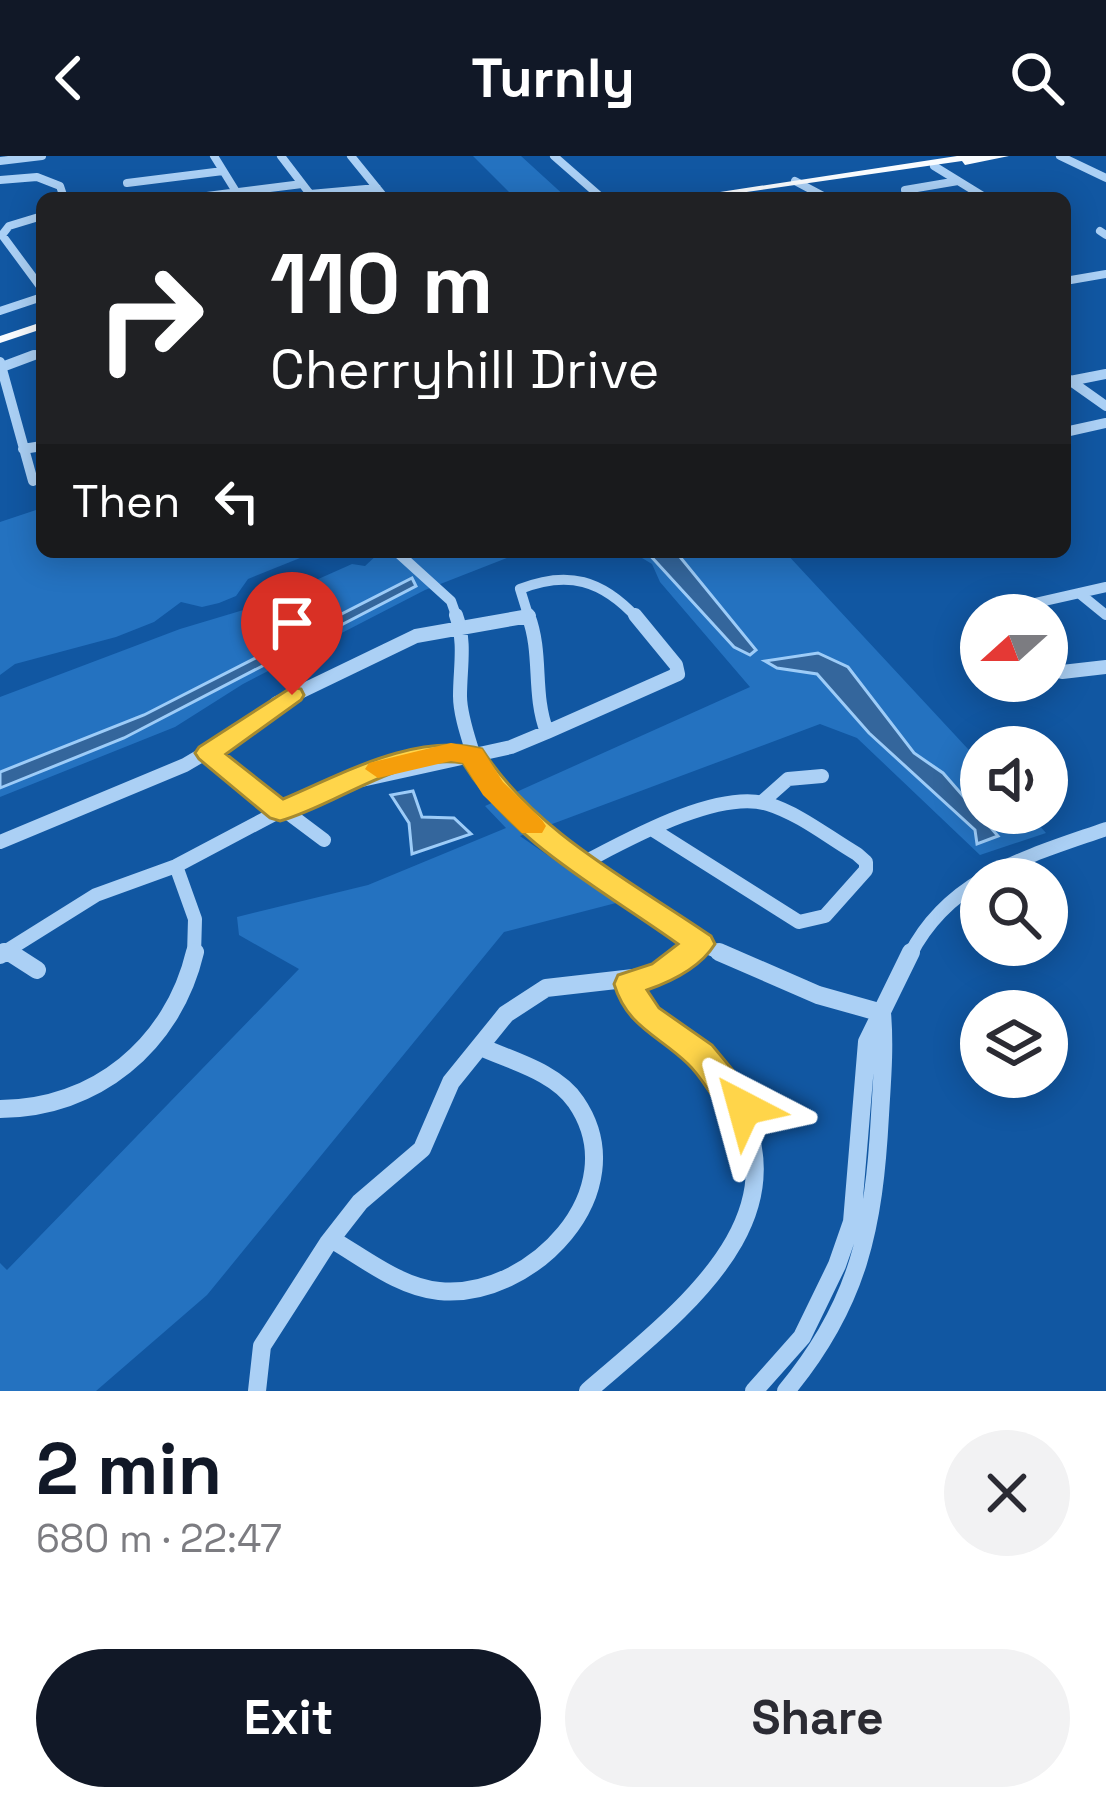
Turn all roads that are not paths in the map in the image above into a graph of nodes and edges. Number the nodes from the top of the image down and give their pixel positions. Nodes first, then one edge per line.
1 (42, 156) edge
2 (214, 156) edge
3 (280, 156) edge
4 (350, 156) edge
5 (554, 156) edge
6 (974, 156) edge
7 (1005, 156) edge
8 (1060, 156) edge
9 (0, 161) edge
10 (938, 161) edge
11 (223, 171) junction
12 (1106, 178) edge
13 (0, 180) edge
14 (958, 181) junction
15 (128, 183) dead end
16 (302, 184) junction
17 (801, 184) junction
18 (376, 188) junction
19 (62, 192) edge
20 (236, 192) edge
21 (255, 192) edge
22 (313, 192) edge
23 (347, 192) edge
24 (380, 192) edge
25 (595, 192) edge
26 (744, 192) edge
27 (810, 192) edge
28 (816, 192) edge
29 (908, 192) edge
30 (976, 192) edge
31 (36, 218) edge
32 (13, 251) junction
33 (0, 253) edge
34 (1106, 274) edge
35 (1071, 280) edge
36 (36, 284) edge
37 (36, 296) edge
38 (0, 311) edge
39 (36, 323) edge
40 (0, 336) edge
41 (36, 354) edge
42 (1, 364) edge
43 (1106, 374) edge
44 (1072, 379) edge
45 (1106, 395) edge
46 (1106, 406) edge
47 (1106, 423) edge
48 (1071, 431) edge
49 (36, 447) edge
50 (23, 449) junction
51 (33, 482) dead end
52 (405, 558) edge
53 (1106, 587) edge
54 (1079, 593) junction
55 (1068, 596) edge
56 (1106, 615) edge
57 (529, 616) junction
58 (462, 626) junction
59 (1106, 667) edge
60 (1068, 671) edge
61 (547, 733) junction
62 (208, 753) junction
63 (472, 755) junction
64 (822, 776) dead end
65 (762, 802) junction
66 (280, 812) junction
67 (1106, 829) edge
68 (656, 831) junction
69 (324, 840) dead end
70 (0, 842) edge
71 (585, 862) junction
72 (176, 866) junction
73 (700, 944) junction
74 (4, 953) edge
75 (37, 970) dead end
76 (629, 984) junction
77 (882, 1012) junction
78 (481, 1047) junction
79 (0, 1109) edge
80 (859, 1113) junction
81 (880, 1115) junction
82 (331, 1239) junction
83 (796, 1344) junction
84 (816, 1357) junction
85 (257, 1391) edge
86 (588, 1391) edge
87 (754, 1391) edge
88 (786, 1391) edge

1 - 9 street
2 - 11 street
3 - 16 street
4 - 18 street
5 - 25 street
6 - 10 main road
7 - 10 main road
8 - 12 street
10 - 14 street
10 - 17 main road
11 - 15 street
11 - 20 street
13 - 19 street
14 - 29 street
14 - 30 street
16 - 21 street
16 - 22 street
17 - 26 main road
17 - 27 street
17 - 28 street
18 - 23 street
18 - 24 street
31 - 32 street
32 - 33 street
32 - 36 street
34 - 35 street
37 - 38 street
39 - 40 main road
41 - 42 street
42 - 50 street
43 - 44 street
44 - 45 street
44 - 46 street
47 - 48 street
49 - 50 street
50 - 51 street
52 - 58 street
53 - 54 street
54 - 55 street
54 - 56 street
57 - 58 street
57 - 61 street
57 - 61 street
58 - 62 street
58 - 63 street
59 - 60 street
61 - 63 street
62 - 66 street
62 - 70 street
63 - 66 street
63 - 71 street
64 - 65 street
65 - 68 street
65 - 68 street
66 - 69 street
66 - 72 street
67 - 77 street
68 - 71 street
71 - 73 street
72 - 74 street
72 - 79 street
73 - 76 street
73 - 77 street
74 - 75 street
76 - 78 street
76 - 86 street
77 - 80 street
77 - 81 street
78 - 82 street
78 - 82 street
80 - 81 street
80 - 83 street
81 - 84 street
82 - 85 street
83 - 84 street
83 - 87 street
84 - 88 street

